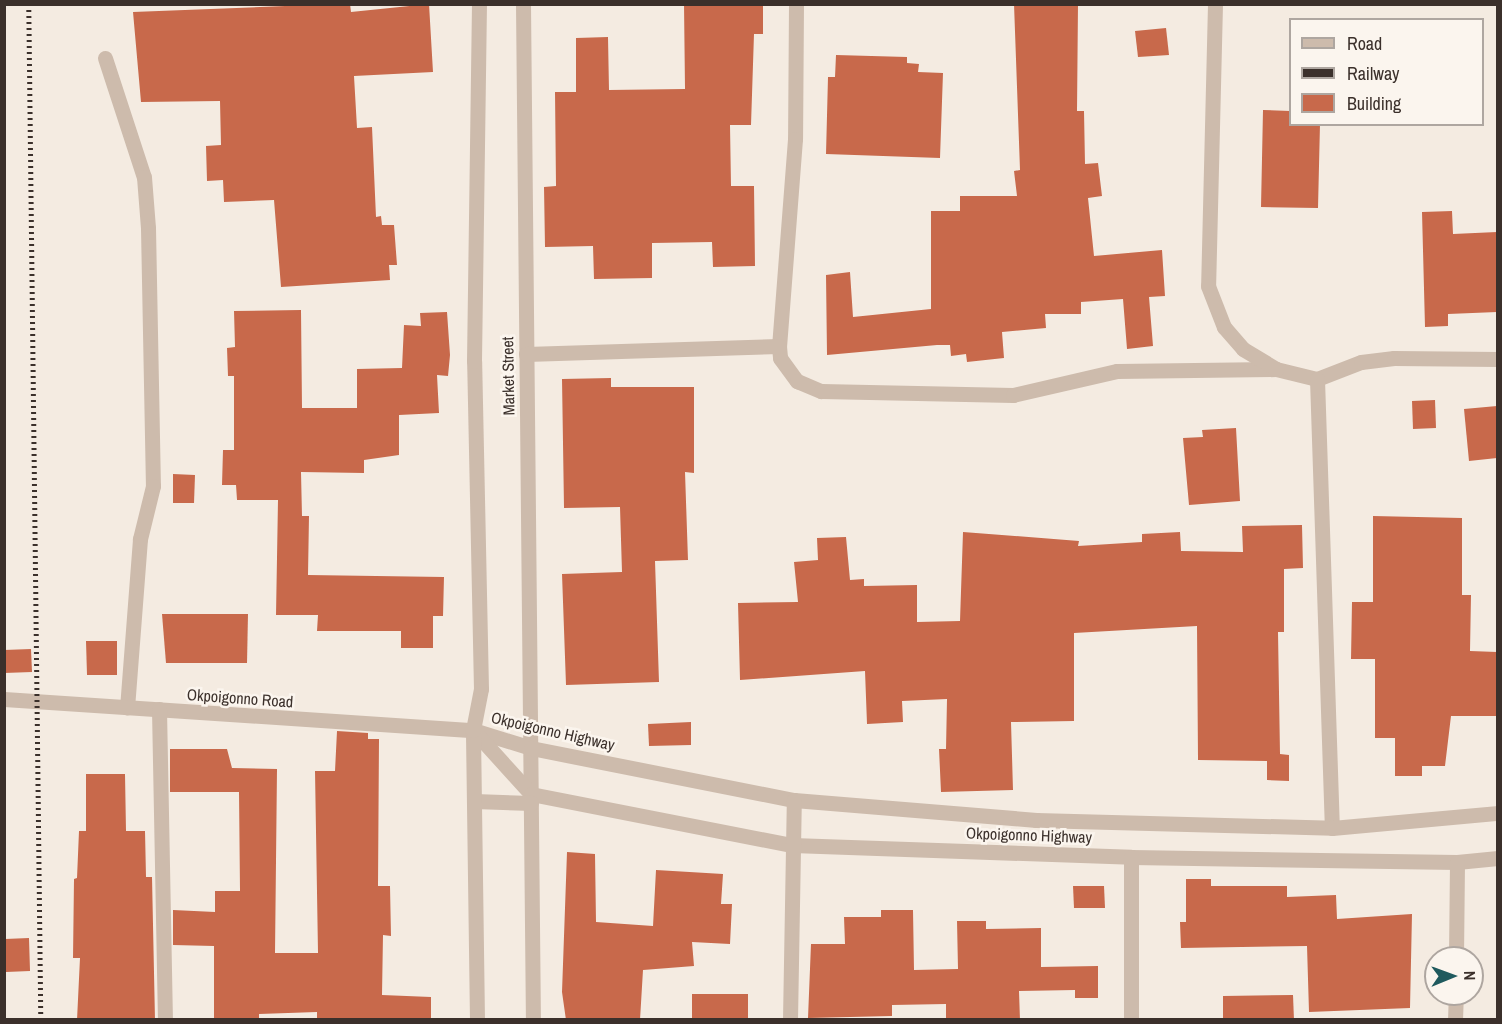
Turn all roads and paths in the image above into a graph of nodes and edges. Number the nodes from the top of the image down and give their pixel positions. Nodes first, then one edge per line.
1 (479, 4) edge
2 (523, 4) edge
3 (796, 4) edge
4 (1215, 4) edge
5 (105, 58) dead end
6 (779, 346) junction
7 (526, 354) junction
8 (1497, 359) edge
9 (1276, 369) junction
10 (1317, 379) junction
11 (4, 699) edge
12 (127, 707) junction
13 (159, 709) junction
14 (473, 730) junction
15 (531, 748) junction
16 (531, 799) junction
17 (794, 800) junction
18 (474, 801) junction
19 (1497, 813) edge
20 (1332, 828) junction
21 (792, 845) junction
22 (1131, 857) junction
23 (1497, 858) edge
24 (1457, 862) junction
25 (1456, 946) edge
26 (165, 1020) edge
27 (477, 1020) edge
28 (533, 1020) edge
29 (790, 1020) edge
30 (1131, 1020) edge

1 - 14 street, Market Street
2 - 7 street, Market Street
3 - 6 street
4 - 9 street
5 - 12 street
6 - 7 street
6 - 9 street
7 - 15 street, Market Street
8 - 10 street
9 - 10 street
10 - 20 street
11 - 12 street, Okpoigonno Road
12 - 13 street, Okpoigonno Road
13 - 14 street, Okpoigonno Road
13 - 26 street
14 - 15 street, Okpoigonno Highway
14 - 16 street, Okpoigonno Highway
14 - 18 street, Market Street
15 - 16 street, Market Street
15 - 17 street, Okpoigonno Highway
16 - 18 street
16 - 21 street, Okpoigonno Highway
16 - 28 street, Market Street
17 - 20 street, Okpoigonno Highway
17 - 21 street
18 - 27 street, Market Street
19 - 20 street, Okpoigonno Highway
21 - 22 street, Okpoigonno Highway
21 - 29 street
22 - 24 street, Okpoigonno Highway
22 - 30 street
23 - 24 street, Okpoigonno Highway
24 - 25 street

